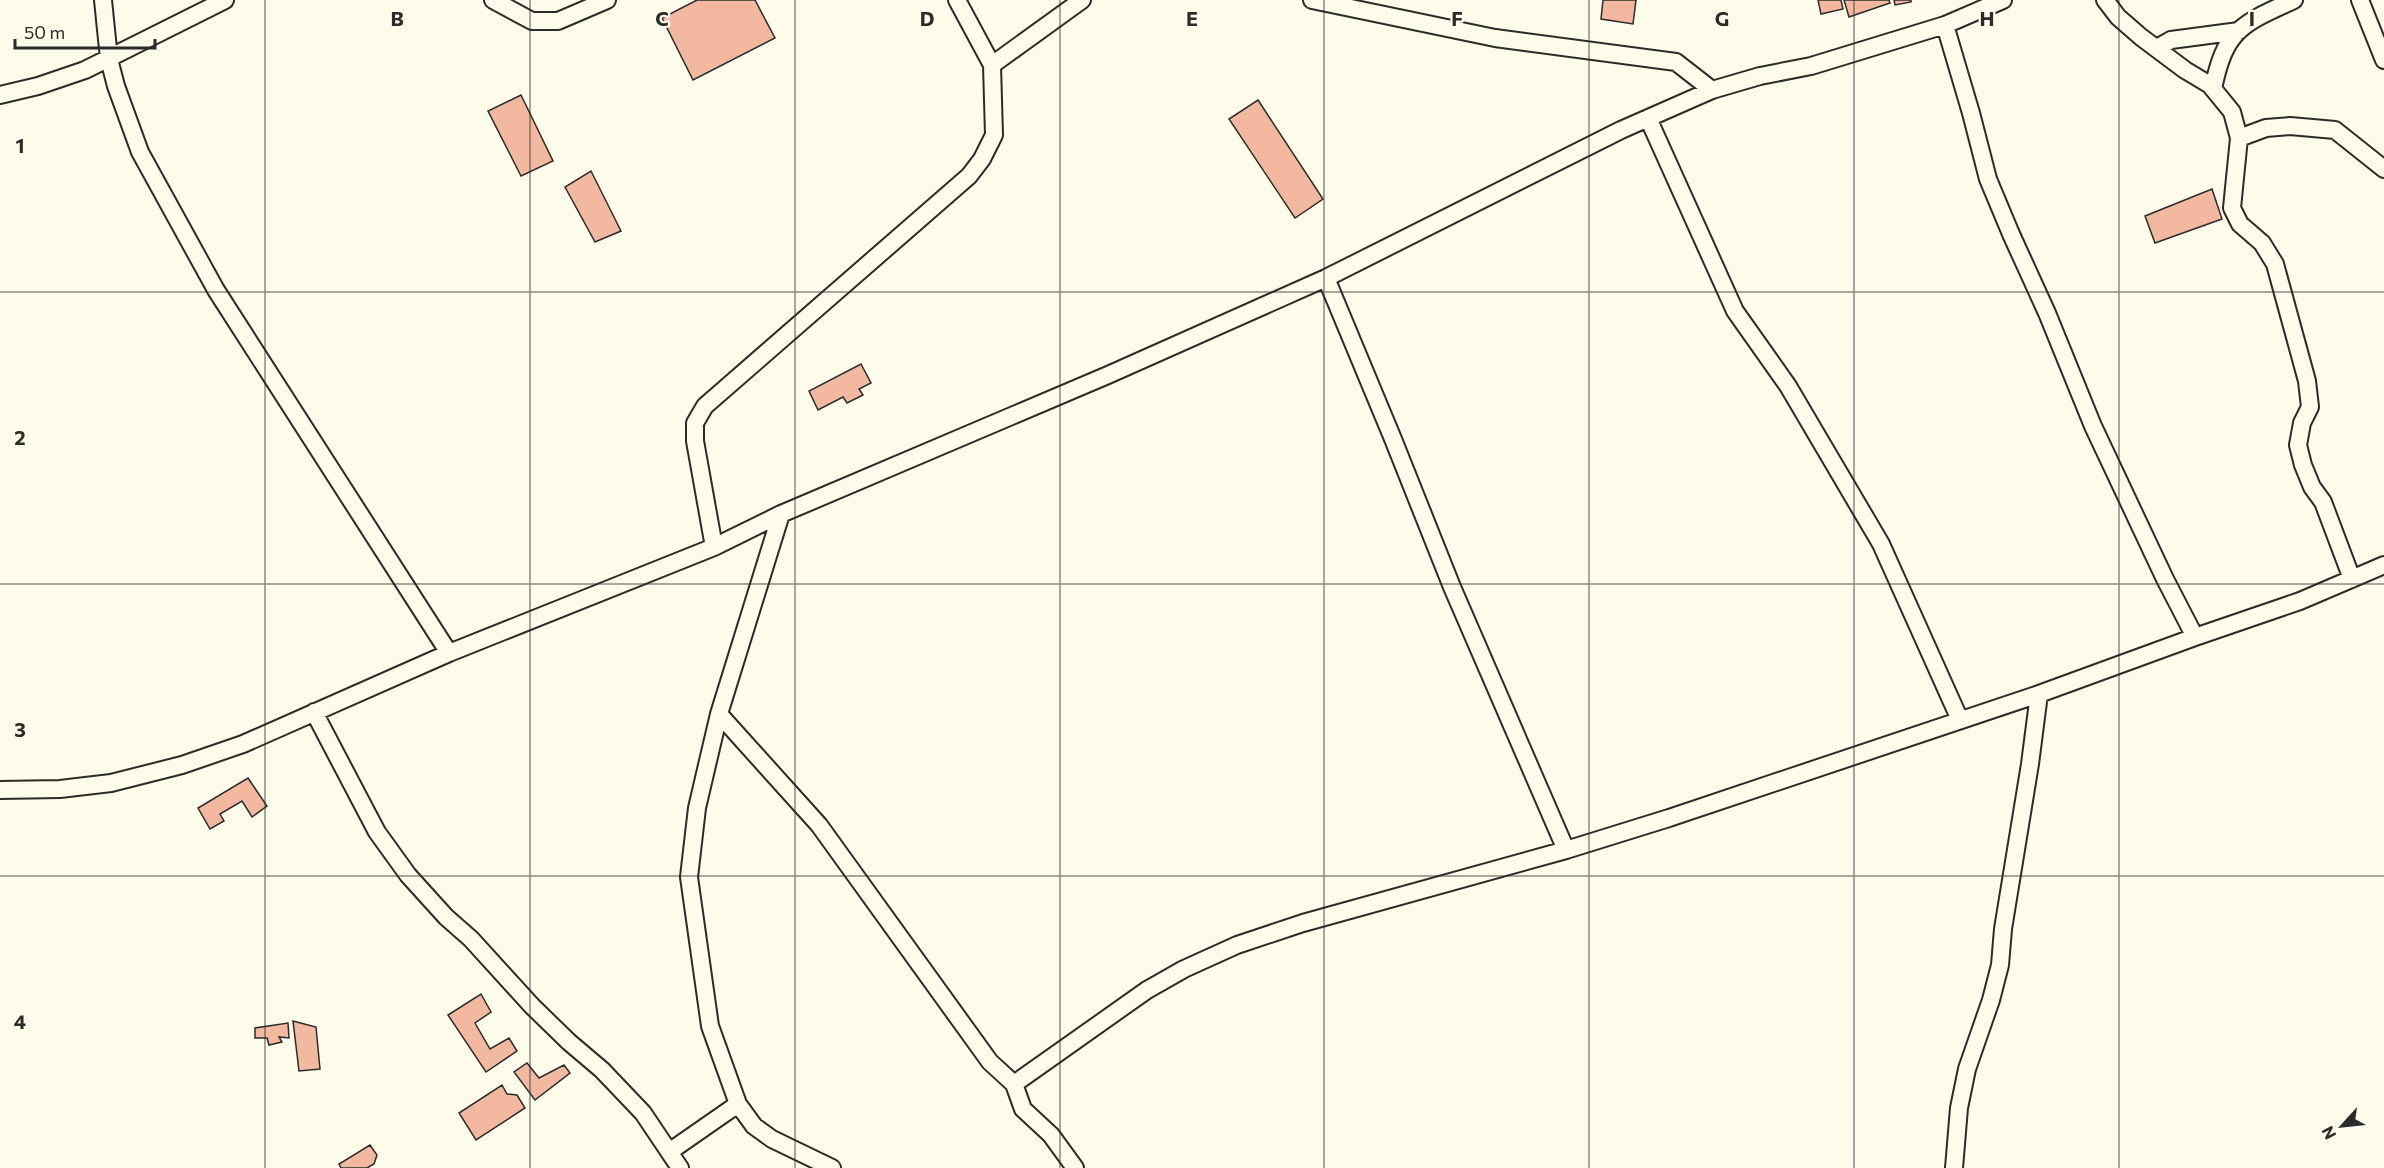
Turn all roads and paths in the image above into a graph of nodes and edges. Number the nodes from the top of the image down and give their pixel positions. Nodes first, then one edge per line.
1 (103, 0) edge
2 (225, 0) edge
3 (493, 0) edge
4 (607, 0) edge
5 (957, 0) edge
6 (1082, 0) edge
7 (1312, 0) edge
8 (2003, 0) edge
9 (2105, 0) edge
10 (2294, 0) edge
11 (2360, 0) edge
12 (1945, 25) junction
13 (2239, 31) junction
14 (2157, 48) junction
15 (110, 58) junction
16 (2384, 60) edge
17 (992, 65) junction
18 (2214, 89) junction
19 (1712, 90) junction
20 (0, 95) edge
21 (1648, 118) junction
22 (2238, 138) junction
23 (2384, 169) edge
24 (1326, 278) junction
25 (781, 514) junction
26 (714, 547) junction
27 (2384, 565) edge
28 (2352, 579) junction
29 (2195, 637) junction
30 (449, 653) junction
31 (2039, 694) junction
32 (314, 712) junction
33 (719, 714) junction
34 (1960, 720) junction
35 (0, 790) edge
36 (1566, 850) junction
37 (1014, 1084) junction
38 (738, 1104) junction
39 (669, 1152) junction
40 (680, 1168) edge
41 (832, 1168) edge
42 (1076, 1168) edge
43 (1954, 1168) edge

1 - 15 street
2 - 15 street
3 - 4 street
5 - 17 street
6 - 17 street
7 - 19 street
8 - 12 street
9 - 14 street
10 - 13 street
11 - 16 street
12 - 19 street
12 - 29 street
13 - 14 street
13 - 18 street
14 - 18 street
15 - 20 street
15 - 30 street
17 - 26 street
18 - 22 street
19 - 21 street
21 - 24 street
21 - 34 street
22 - 23 street
22 - 28 street
24 - 25 street
24 - 36 street
25 - 26 street
25 - 33 street
26 - 30 street
27 - 28 street
28 - 29 street
29 - 31 street
30 - 32 street
31 - 34 street
31 - 43 street
32 - 35 street
32 - 39 street
33 - 37 street
33 - 38 street
34 - 36 street
36 - 37 street
37 - 42 street
38 - 39 street
38 - 41 street
39 - 40 street

